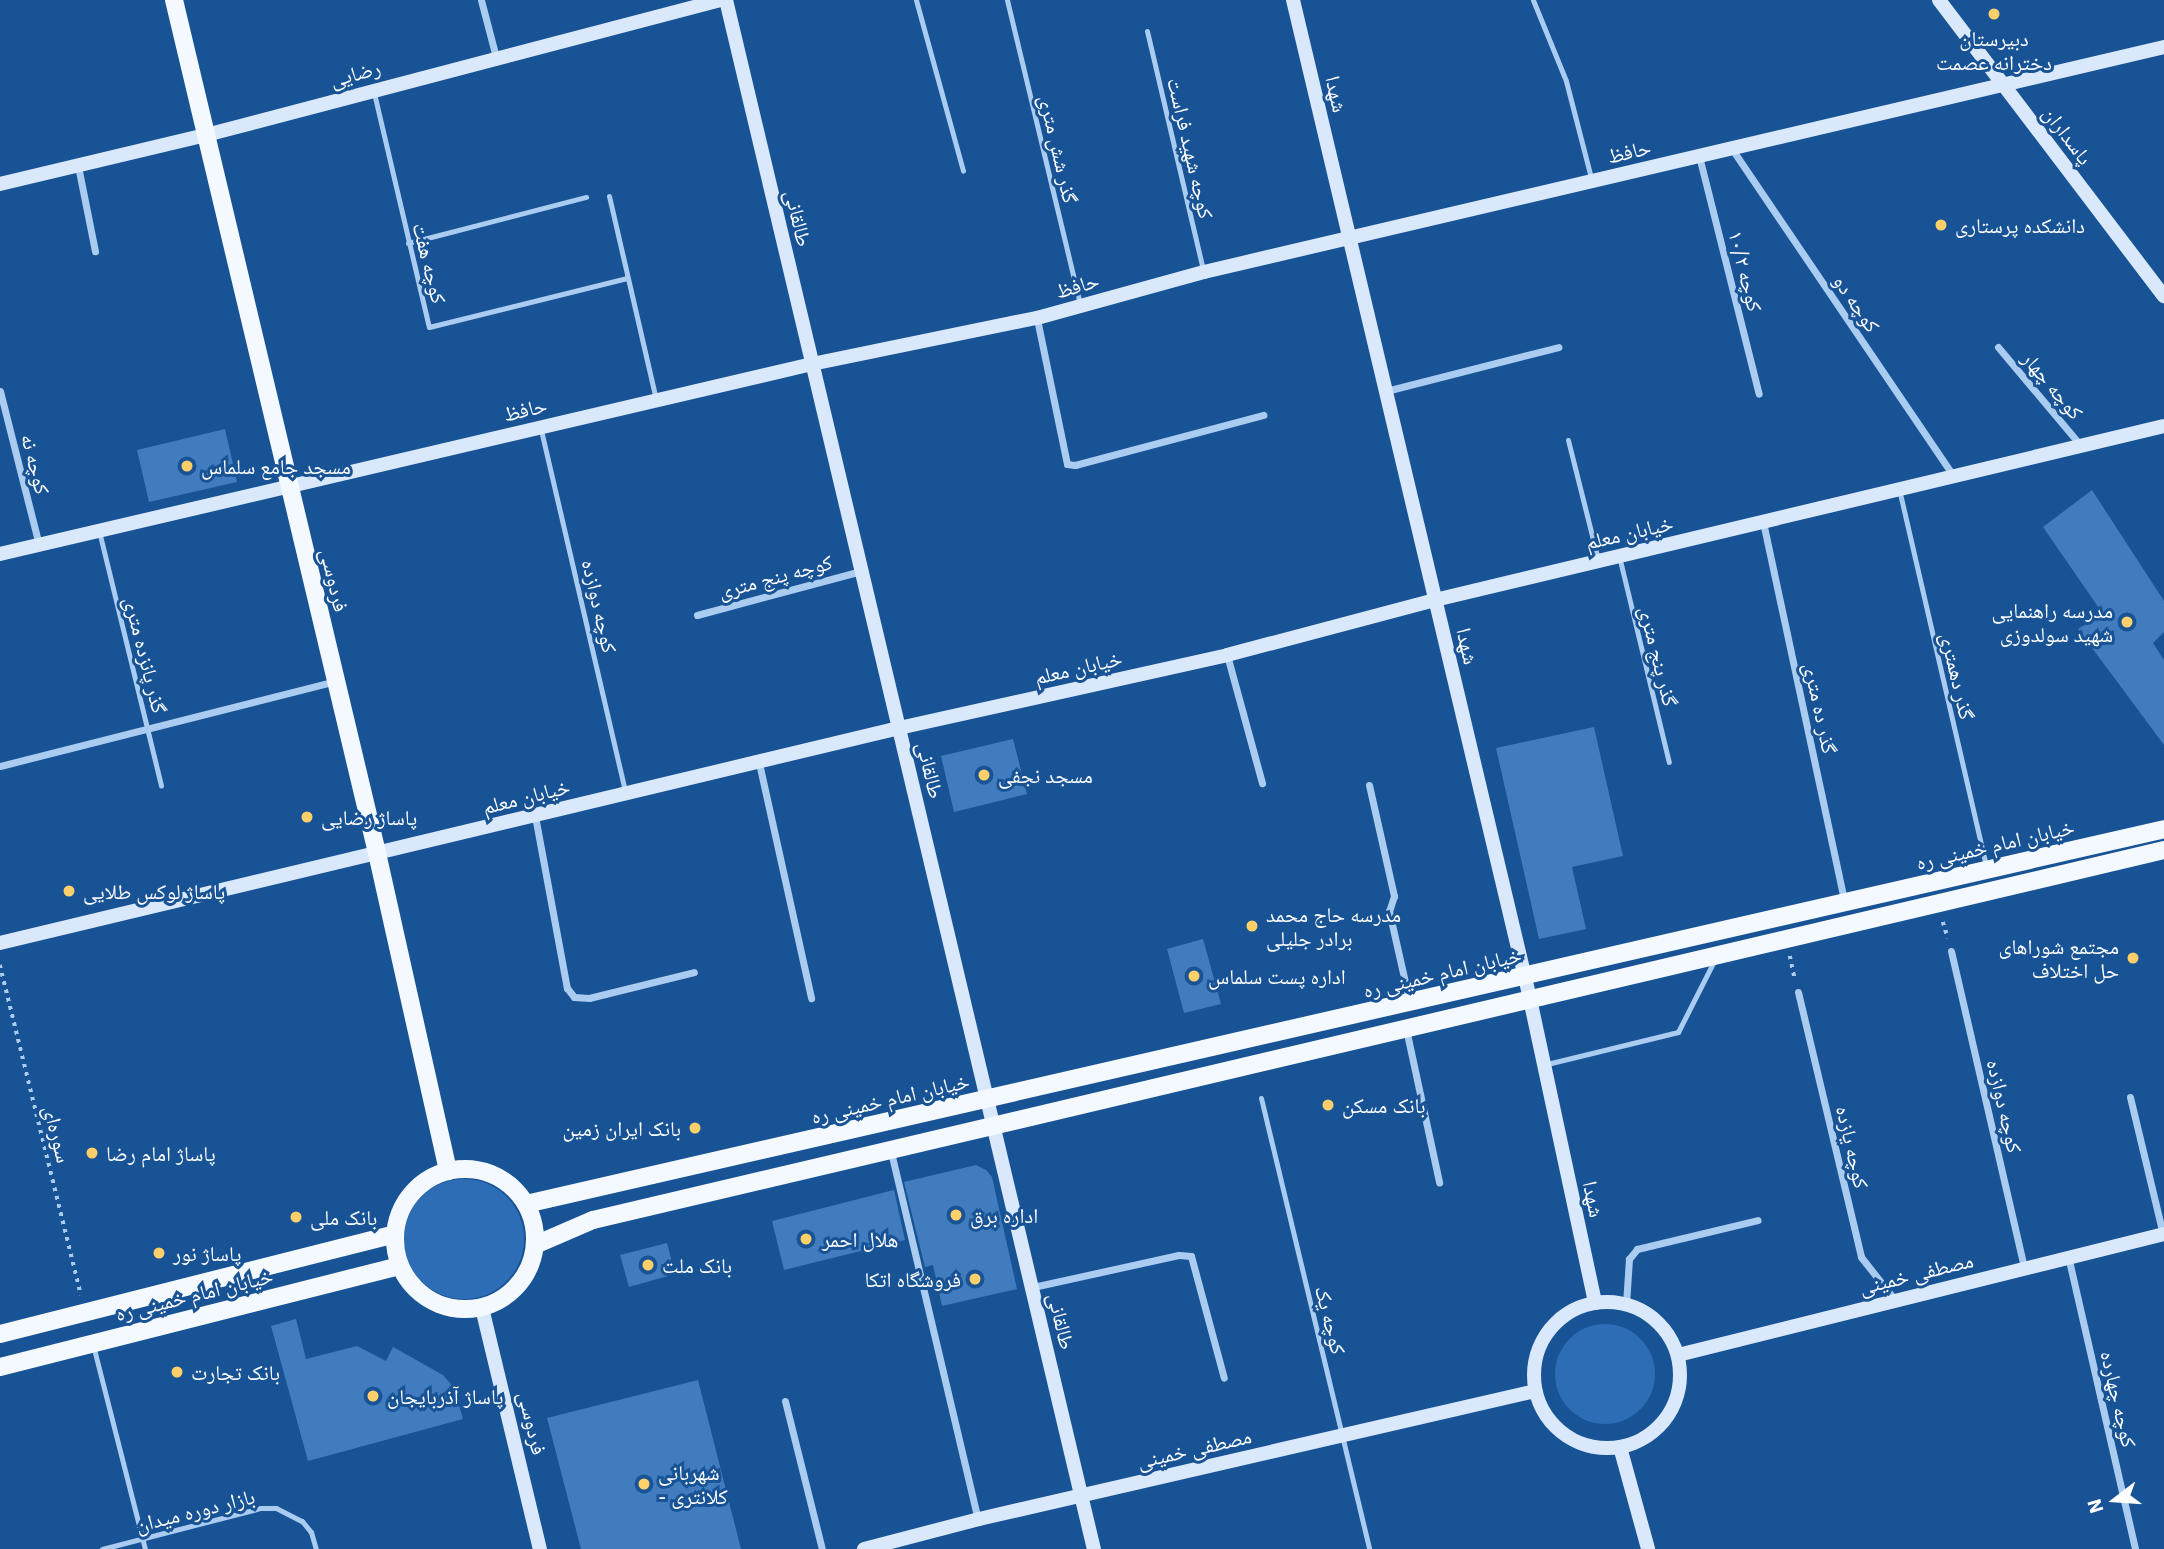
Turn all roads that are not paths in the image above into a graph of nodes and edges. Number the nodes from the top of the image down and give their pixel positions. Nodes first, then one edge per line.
1 (174, 0) edge
2 (481, 0) edge
3 (720, 0) edge
4 (726, 0) edge
5 (916, 0) edge
6 (1007, 0) edge
7 (1293, 0) edge
8 (1533, 0) edge
9 (1939, 0) edge
10 (1147, 32) dead end
11 (2164, 47) edge
12 (496, 57) junction
13 (2004, 85) junction
14 (374, 89) junction
15 (206, 135) junction
16 (1731, 149) junction
17 (1699, 156) junction
18 (78, 165) junction
19 (963, 171) dead end
20 (1592, 181) junction
21 (0, 184) edge
22 (609, 196) dead end
23 (586, 197) dead end
24 (1350, 238) junction
25 (408, 243) junction
26 (95, 251) dead end
27 (1204, 272) junction
28 (627, 278) junction
29 (2164, 296) edge
30 (1080, 305) junction
31 (1037, 318) junction
32 (1558, 347) dead end
33 (1998, 347) dead end
34 (812, 364) junction
35 (0, 391) edge
36 (1386, 391) junction
37 (1759, 394) dead end
38 (656, 400) junction
39 (1263, 415) dead end
40 (2164, 426) edge
41 (540, 427) junction
42 (1569, 440) dead end
43 (2081, 446) junction
44 (1953, 476) junction
45 (290, 486) junction
46 (1899, 489) junction
47 (1763, 522) junction
48 (99, 531) junction
49 (39, 545) junction
50 (0, 554) edge
51 (1619, 556) junction
52 (1598, 561) junction
53 (862, 571) junction
54 (1435, 600) junction
55 (697, 615) dead end
56 (1227, 655) junction
57 (336, 681) junction
58 (899, 728) junction
59 (147, 729) junction
60 (1669, 762) dead end
61 (759, 763) junction
62 (0, 766) edge
63 (1262, 783) dead end
64 (1369, 785) dead end
65 (161, 786) dead end
66 (625, 794) junction
67 (535, 816) junction
68 (2164, 829) edge
69 (2164, 849) edge
70 (377, 853) junction
71 (1987, 870) junction
72 (1844, 902) junction
73 (0, 943) edge
74 (1951, 951) road end
75 (1718, 955) junction
76 (694, 972) dead end
77 (1524, 976) junction
78 (1798, 992) road end
79 (811, 998) dead end
80 (1530, 999) junction
81 (1410, 1004) junction
82 (1406, 1028) junction
83 (1544, 1065) junction
84 (2130, 1097) dead end
85 (1261, 1098) dead end
86 (987, 1099) junction
87 (994, 1126) junction
88 (891, 1151) junction
89 (448, 1171) junction
90 (1440, 1182) dead end
91 (526, 1204) junction
92 (1758, 1220) dead end
93 (394, 1234) junction
94 (2164, 1235) edge
95 (535, 1245) junction
96 (2068, 1256) junction
97 (400, 1266) junction
98 (2024, 1268) junction
99 (1033, 1287) junction
100 (1895, 1300) junction
101 (1595, 1303) junction
102 (1626, 1304) junction
103 (482, 1308) junction
104 (0, 1334) edge
105 (92, 1343) junction
106 (1678, 1355) junction
107 (0, 1367) edge
108 (1224, 1378) dead end
109 (1535, 1391) junction
110 (785, 1401) dead end
111 (1342, 1435) junction
112 (1620, 1447) junction
113 (1082, 1496) junction
114 (979, 1519) junction
115 (142, 1539) junction
116 (102, 1549) edge
117 (145, 1549) edge
118 (317, 1549) edge
119 (540, 1549) edge
120 (822, 1549) edge
121 (863, 1549) edge
122 (1094, 1549) edge
123 (1369, 1549) edge
124 (1648, 1549) edge
125 (2135, 1549) edge

1 - 15 main road, فردوسی
2 - 12 street
3 - 12 street, رضایی
4 - 34 street, طالقانی
5 - 19 lane
6 - 30 lane, گذر شش متری
7 - 24 street, شهدا
8 - 20 lane
9 - 13 street, پاسداران
10 - 27 lane, کوچه شهید فراست
11 - 13 street, حافظ
12 - 14 street, رضایی
13 - 16 street, حافظ
13 - 29 street, پاسداران
14 - 15 street, رضایی
14 - 25 lane, کوچه هفت
15 - 18 street, رضایی
15 - 45 main road, فردوسی
16 - 17 street, حافظ
16 - 44 street, کوچه دو
17 - 20 street, حافظ
17 - 37 street, کوچه ۱۰/۲
18 - 21 street, رضایی
18 - 26 street
20 - 24 street, حافظ
22 - 28 lane
23 - 25 lane
24 - 27 street, حافظ
24 - 36 street, شهدا
25 - 28 lane, کوچه هفت
27 - 30 street, حافظ
28 - 38 lane
30 - 31 street, حافظ
31 - 34 street, حافظ
31 - 39 street
32 - 36 street
33 - 43 street, کوچه چهار
34 - 38 street, حافظ
34 - 53 street, طالقانی
35 - 49 street, کوچه نه
36 - 54 street, شهدا
38 - 41 street, حافظ
40 - 43 street, خیابان معلم
41 - 45 street, حافظ
41 - 66 lane, کوچه دوازده
42 - 52 lane
43 - 44 street, خیابان معلم
44 - 46 street, خیابان معلم
45 - 48 street, حافظ
45 - 57 main road, فردوسی
46 - 47 street, خیابان معلم
46 - 71 lane, گذر دهمتری
47 - 51 street, خیابان معلم
47 - 72 street, گذر ده متری
48 - 49 street, حافظ
48 - 59 lane, گذر پانزده متری
49 - 50 street, حافظ
51 - 52 street, خیابان معلم
51 - 60 lane, گذر پنج متری
52 - 54 street, خیابان معلم
53 - 55 street, کوچه پنج متری
53 - 58 street, طالقانی
54 - 56 street, خیابان معلم
54 - 77 street, شهدا
56 - 58 street, خیابان معلم
56 - 63 street
57 - 59 street
57 - 70 main road, فردوسی
58 - 61 street, خیابان معلم
58 - 86 street, طالقانی
59 - 62 street
59 - 65 lane, گذر پانزده متری
61 - 66 street, خیابان معلم
61 - 79 street
64 - 81 street
66 - 67 street, خیابان معلم
67 - 70 street, خیابان معلم
67 - 76 street
68 - 71 main road, خیابان امام خمینی ره
69 - 75 main road, خیابان امام خمینی ره
70 - 73 street, خیابان معلم
70 - 89 main road, فردوسی
71 - 72 main road, خیابان امام خمینی ره
72 - 77 main road, خیابان امام خمینی ره
74 - 98 street, کوچه دوازده
75 - 80 main road, خیابان امام خمینی ره
75 - 83 lane
77 - 80 street, شهدا
77 - 81 main road, خیابان امام خمینی ره
78 - 100 street, کوچه یازده
80 - 82 main road, خیابان امام خمینی ره
80 - 83 street, شهدا
81 - 86 main road, خیابان امام خمینی ره
82 - 87 main road, خیابان امام خمینی ره
82 - 90 street
83 - 101 street, شهدا
84 - 94 street
85 - 111 lane, کوچه یک
86 - 87 street, طالقانی
86 - 91 main road, خیابان امام خمینی ره
87 - 88 main road, خیابان امام خمینی ره
87 - 99 street, طالقانی
88 - 95 main road, خیابان امام خمینی ره
88 - 114 street
89 - 91 main road
89 - 93 main road
91 - 95 main road
92 - 102 street
93 - 97 main road
93 - 104 main road, خیابان امام خمینی ره
94 - 96 street, مصطفی خمینی
95 - 103 main road
96 - 98 street, مصطفی خمینی
96 - 125 street, کوچه چهارده
97 - 103 main road
97 - 105 main road, خیابان امام خمینی ره
98 - 100 street, مصطفی خمینی
99 - 108 street
99 - 113 street, طالقانی
100 - 106 street, مصطفی خمینی
101 - 102 street
101 - 109 street
102 - 106 street
103 - 119 street, فردوسی
105 - 107 main road, خیابان امام خمینی ره
105 - 115 lane
106 - 112 street
109 - 111 street, مصطفی خمینی
109 - 112 street
110 - 120 street
111 - 113 street, مصطفی خمینی
111 - 123 lane, کوچه یک
112 - 124 street
113 - 114 street, مصطفی خمینی
113 - 122 street, طالقانی
114 - 121 street, مصطفی خمینی
115 - 116 lane, بازار دوره میدان
115 - 117 lane
115 - 118 lane, بازار دوره میدان

